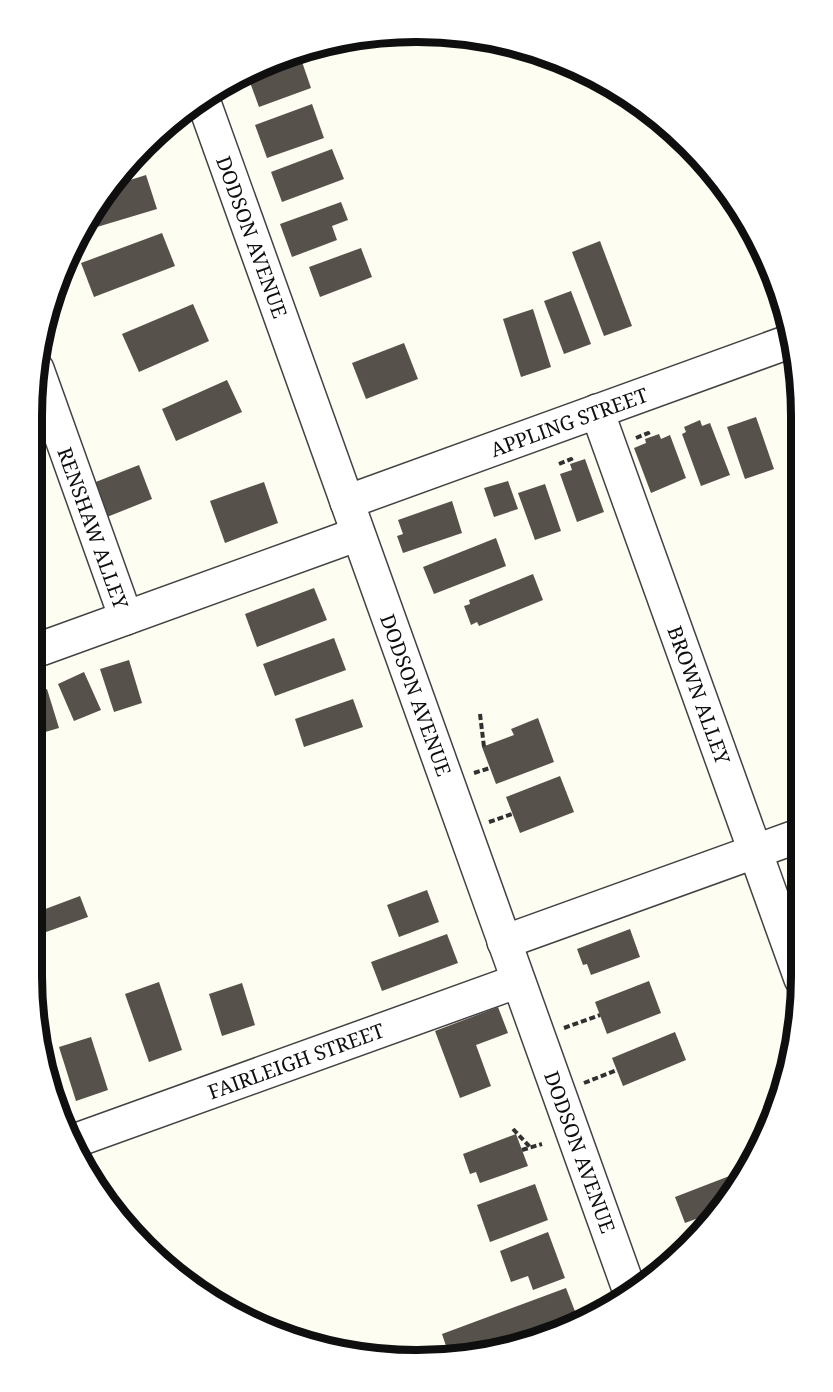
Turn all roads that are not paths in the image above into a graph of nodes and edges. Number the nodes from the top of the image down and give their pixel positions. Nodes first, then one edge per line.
1 (206, 107) edge
2 (784, 343) edge
3 (43, 387) edge
4 (597, 411) junction
5 (347, 502) junction
6 (358, 534) junction
7 (126, 618) junction
8 (42, 648) edge
9 (791, 839) edge
10 (755, 852) junction
11 (504, 942) junction
12 (791, 951) edge
13 (518, 981) junction
14 (80, 1139) edge
15 (628, 1285) edge

1 - 5 street, DODSON AVENUE
2 - 4 street, APPLING STREET
3 - 7 street, RENSHAW ALLEY
4 - 5 street, APPLING STREET
4 - 10 street, BROWN ALLEY
5 - 6 street, DODSON AVENUE
6 - 7 street
6 - 11 street, DODSON AVENUE
7 - 8 street
9 - 10 street
10 - 11 street
10 - 12 street, BROWN ALLEY
11 - 13 street, DODSON AVENUE
13 - 14 street, FAIRLEIGH STREET
13 - 15 street, DODSON AVENUE

